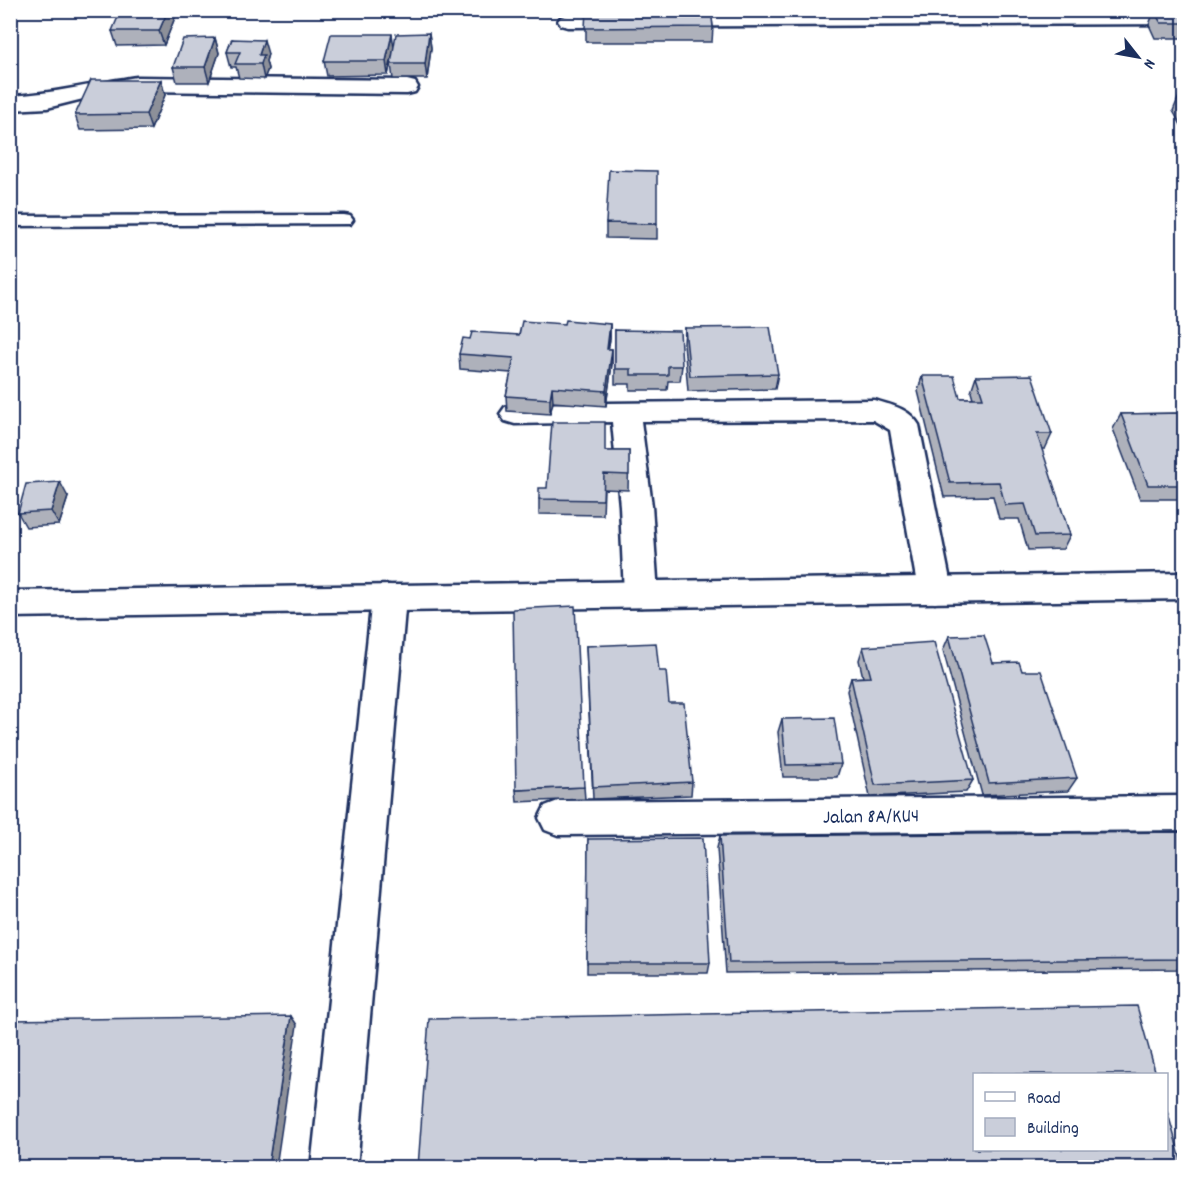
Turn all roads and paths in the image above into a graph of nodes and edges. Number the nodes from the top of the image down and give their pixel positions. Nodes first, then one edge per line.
1 (1185, 18) edge
2 (568, 21) dead end
3 (407, 87) dead end
4 (10, 103) edge
5 (344, 220) dead end
6 (10, 221) edge
7 (625, 411) junction
8 (514, 414) edge
9 (1185, 586) edge
10 (935, 590) junction
11 (641, 594) junction
12 (389, 598) junction
13 (10, 604) edge
14 (1185, 813) edge
15 (558, 818) dead end
16 (334, 1167) edge

1 - 2 street
3 - 4 street
5 - 6 lane
7 - 8 street
7 - 10 street
7 - 11 street
9 - 10 street
10 - 11 street
11 - 12 street
12 - 13 street
12 - 16 street
14 - 15 street, Jalan 8A/KU4

